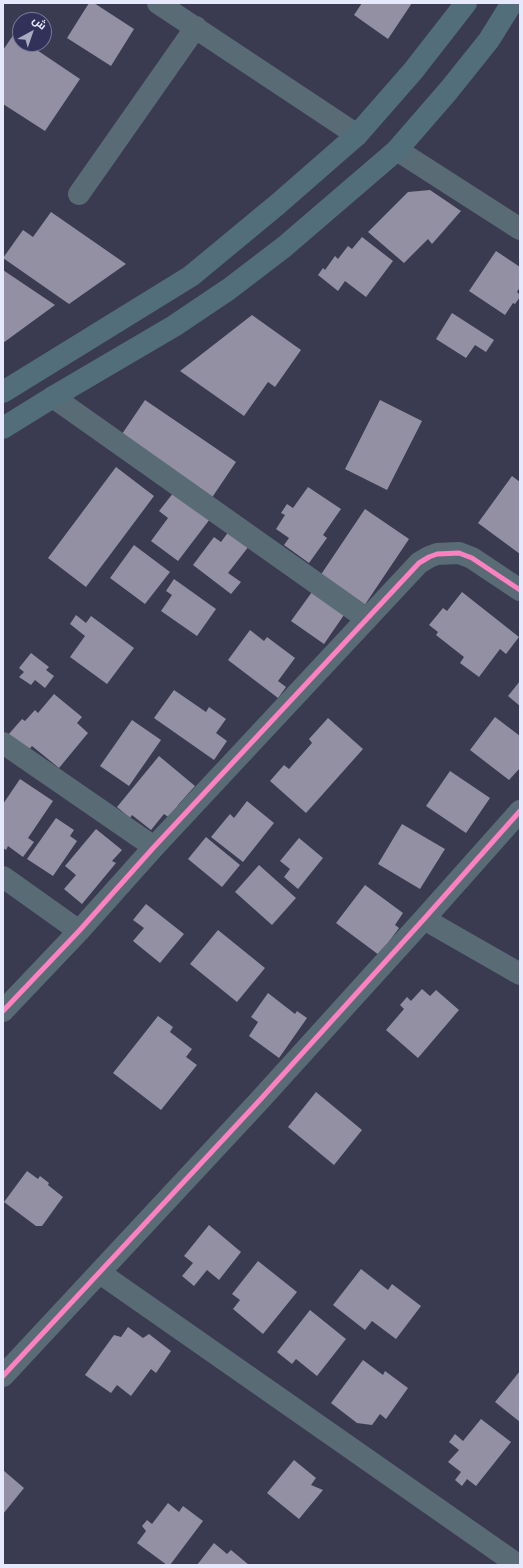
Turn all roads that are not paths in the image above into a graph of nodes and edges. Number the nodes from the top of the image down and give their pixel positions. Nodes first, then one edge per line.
1 (158, 3) edge
2 (466, 3) edge
3 (512, 3) edge
4 (196, 27) junction
5 (357, 135) junction
6 (397, 150) junction
7 (79, 194) dead end
8 (520, 229) edge
9 (3, 392) edge
10 (53, 397) junction
11 (3, 428) edge
12 (520, 590) edge
13 (367, 619) junction
14 (3, 743) edge
15 (520, 810) edge
16 (154, 847) junction
17 (3, 877) edge
18 (424, 920) junction
19 (79, 931) junction
20 (520, 974) edge
21 (3, 1011) edge
22 (100, 1273) junction
23 (3, 1376) edge
24 (518, 1565) edge

1 - 4 street
2 - 5 main road
3 - 6 main road
4 - 5 street
4 - 7 street
5 - 9 main road
6 - 8 street
6 - 10 main road
10 - 11 main road
10 - 13 street
12 - 13 street
13 - 16 street
14 - 16 street
15 - 18 street
16 - 19 street
17 - 19 street
18 - 20 street
18 - 22 street
19 - 21 street
22 - 23 street
22 - 24 street

